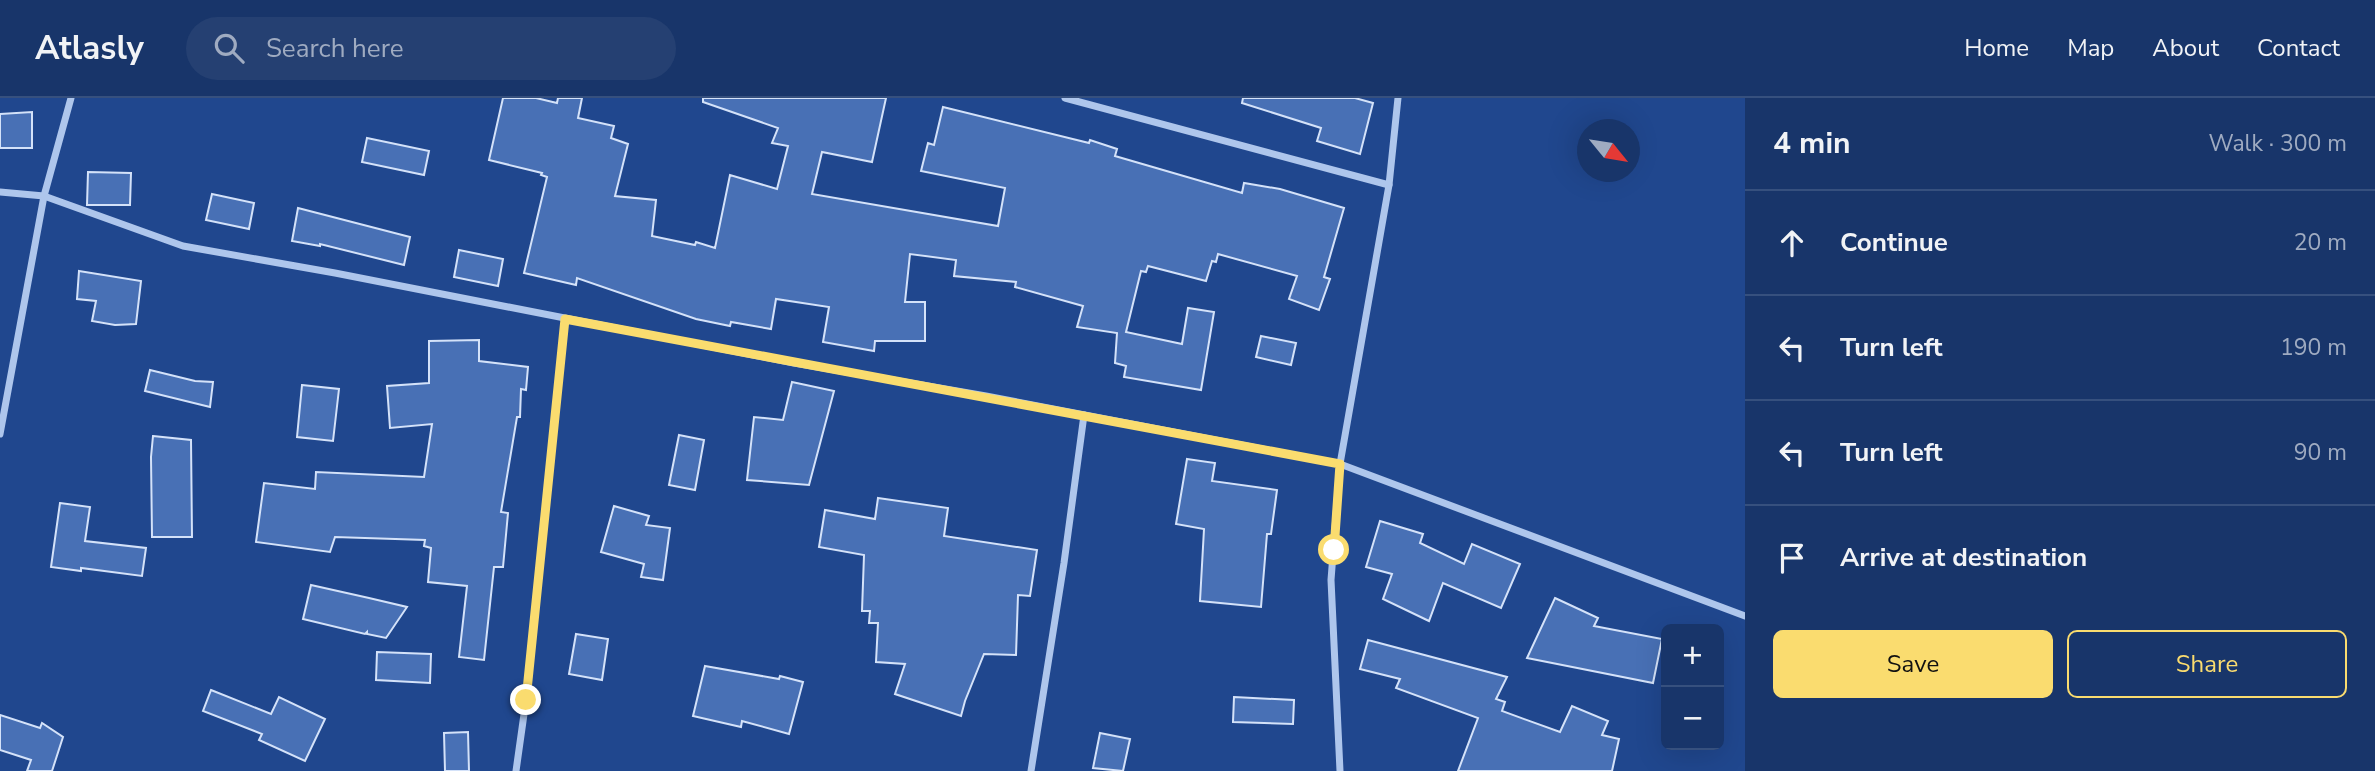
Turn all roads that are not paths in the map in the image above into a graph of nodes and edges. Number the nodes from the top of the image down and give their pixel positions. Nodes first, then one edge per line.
1 (71, 98) edge
2 (1065, 98) edge
3 (1398, 98) edge
4 (1389, 186) junction
5 (0, 192) edge
6 (44, 196) junction
7 (565, 319) junction
8 (1084, 415) junction
9 (0, 434) edge
10 (1340, 464) junction
11 (1745, 616) edge
12 (516, 771) edge
13 (1031, 771) edge
14 (1340, 771) edge

1 - 6 street
2 - 4 street
3 - 4 street
4 - 10 street
5 - 6 street
6 - 7 street
6 - 9 street
7 - 8 street
7 - 12 street
8 - 10 street
8 - 13 street
10 - 11 street
10 - 14 street

